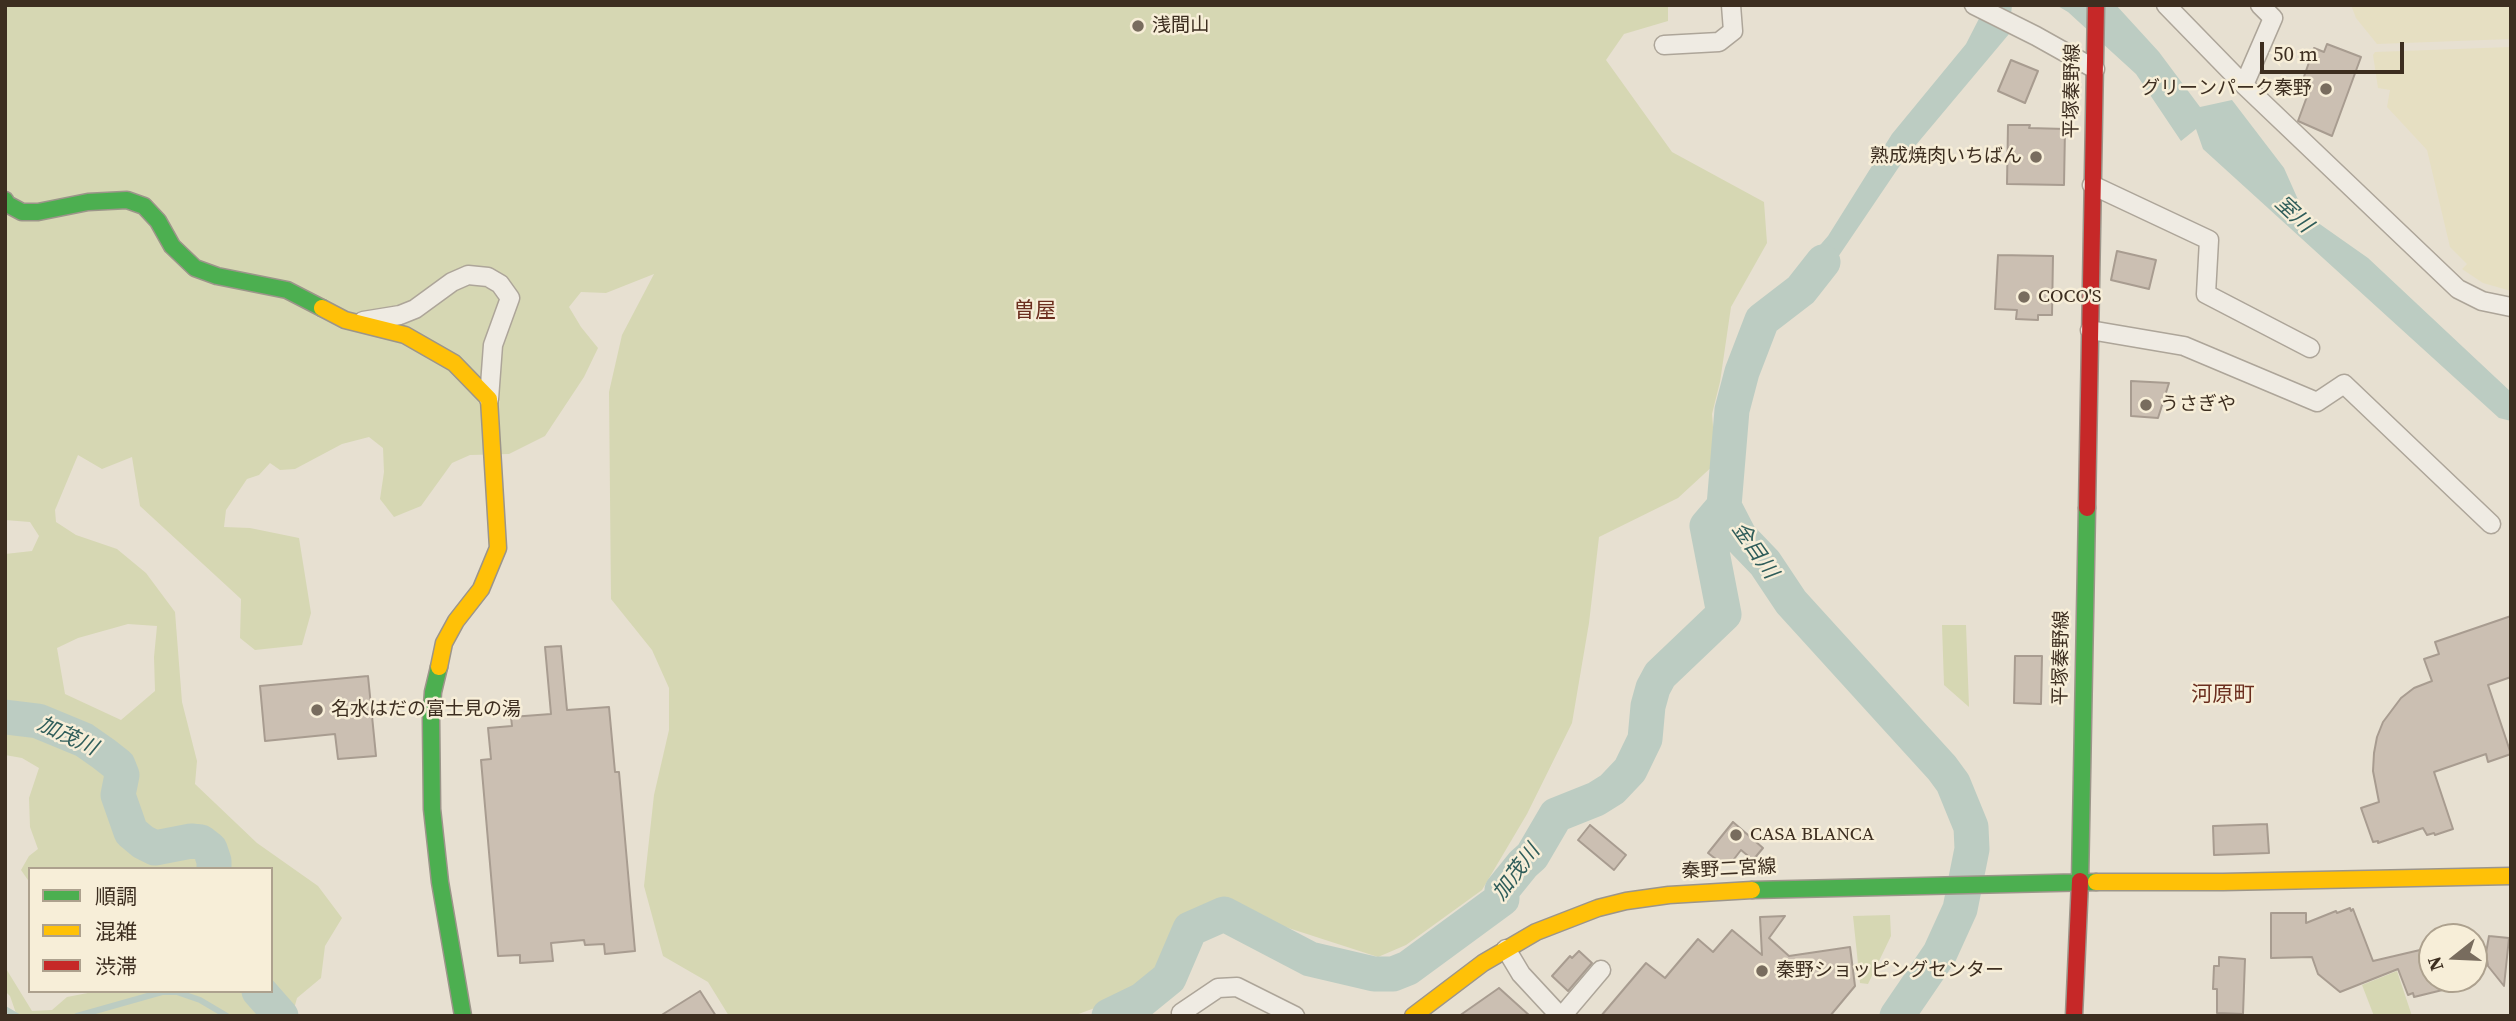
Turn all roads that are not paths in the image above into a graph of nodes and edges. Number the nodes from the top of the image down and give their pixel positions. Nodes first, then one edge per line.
1 (1731, 5) edge
2 (1974, 5) edge
3 (2096, 5) edge
4 (2166, 5) edge
5 (2260, 5) edge
6 (1664, 45) dead end
7 (2095, 62) junction
8 (2244, 85) junction
9 (2092, 185) junction
10 (5, 200) edge
11 (2511, 307) edge
12 (358, 322) junction
13 (2090, 330) junction
14 (2310, 348) dead end
15 (489, 399) junction
16 (2491, 524) dead end
17 (2511, 876) edge
18 (2080, 881) junction
19 (1506, 949) junction
20 (1601, 970) dead end
21 (1181, 1013) dead end
22 (2078, 1015) edge
23 (463, 1016) edge
24 (1295, 1016) edge
25 (1413, 1016) edge
26 (1561, 1016) edge

1 - 6 street
2 - 7 street
3 - 7 main road, 平塚秦野線
4 - 8 street
5 - 8 street
7 - 9 main road, 平塚秦野線
8 - 11 street
9 - 13 main road, 平塚秦野線
9 - 14 street
10 - 12 main road
12 - 15 main road
12 - 15 street
13 - 16 street
13 - 18 main road, 平塚秦野線
15 - 23 main road
17 - 18 main road
18 - 19 main road, 秦野二宮線
18 - 22 main road, 平塚秦野線
19 - 25 main road, 秦野二宮線
19 - 26 street
20 - 26 street
21 - 24 street

